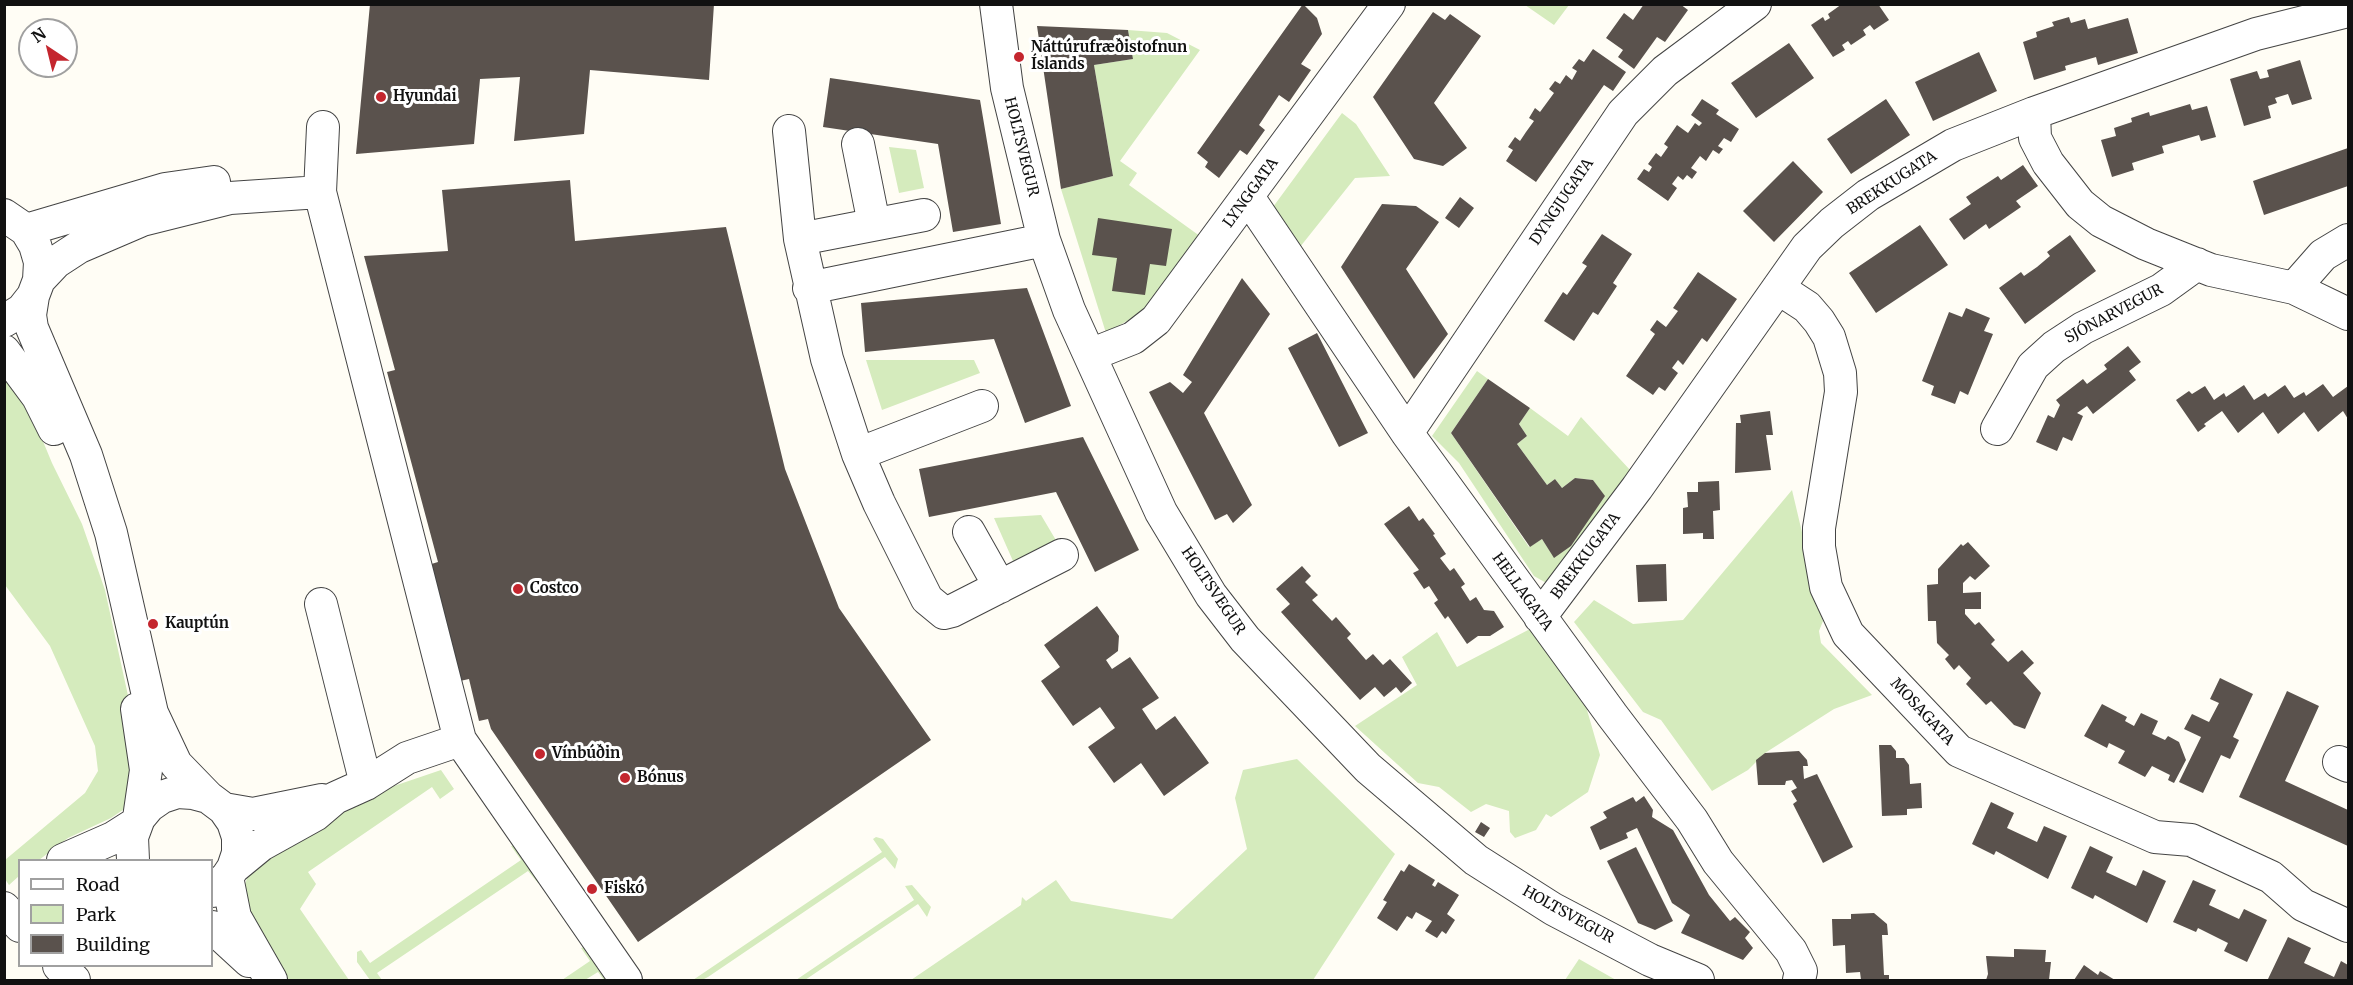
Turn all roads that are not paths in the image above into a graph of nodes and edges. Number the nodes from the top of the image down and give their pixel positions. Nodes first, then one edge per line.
1 (996, 4) edge
2 (1389, 4) edge
3 (1755, 4) edge
4 (2349, 11) edge
5 (2034, 113) junction
6 (323, 127) dead end
7 (789, 131) dead end
8 (858, 144) dead end
9 (320, 182) junction
10 (1248, 198) junction
11 (924, 215) dead end
12 (10, 218) edge
13 (874, 224) junction
14 (800, 239) junction
15 (1044, 240) junction
16 (2349, 240) edge
17 (2197, 264) junction
18 (36, 288) junction
19 (809, 288) junction
20 (1778, 288) junction
21 (2294, 288) junction
22 (2349, 314) edge
23 (4, 321) edge
24 (4, 351) edge
25 (1090, 355) junction
26 (982, 406) dead end
27 (1997, 429) dead end
28 (1407, 433) junction
29 (858, 453) junction
30 (969, 532) dead end
31 (1062, 555) dead end
32 (1000, 587) junction
33 (321, 604) dead end
34 (1540, 617) junction
35 (460, 740) junction
36 (366, 784) junction
37 (335, 798) junction
38 (216, 803) junction
39 (137, 821) junction
40 (67, 859) edge
41 (133, 859) edge
42 (224, 879) edge
43 (18, 896) edge
44 (4, 906) edge
45 (2345, 915) edge
46 (18, 924) edge
47 (213, 928) edge
48 (60, 967) edge
49 (269, 978) edge
50 (74, 981) edge
51 (626, 981) edge
52 (1698, 981) edge
53 (1799, 981) edge

1 - 15 street, HOLTSVEGUR
2 - 10 street, LYNGGATA
3 - 28 street, DYNGJUGATA
4 - 5 street, BREKKUGATA
5 - 17 street
5 - 20 street, BREKKUGATA
6 - 9 street
7 - 14 street
8 - 13 street
9 - 12 street
9 - 18 street
9 - 35 street
10 - 25 street, LYNGGATA
10 - 28 street, HELLAGATA
11 - 13 street
12 - 18 street
13 - 14 street
14 - 19 street
15 - 19 street
15 - 25 street, HOLTSVEGUR
16 - 21 street
17 - 21 street
17 - 27 street, SJÓNARVEGUR
18 - 23 street
18 - 38 street
19 - 29 street
20 - 34 street, BREKKUGATA
20 - 45 street, MOSAGATA
21 - 22 street
24 - 39 street
25 - 52 street, HOLTSVEGUR
26 - 29 street
28 - 34 street, HELLAGATA
29 - 32 street
30 - 32 street
31 - 32 street
33 - 36 street
34 - 53 street, HELLAGATA
35 - 36 street
35 - 51 street
36 - 37 street
37 - 38 street
37 - 42 street
38 - 39 street
38 - 42 street
39 - 40 street
39 - 41 street
42 - 49 street
43 - 44 street
44 - 46 street
47 - 49 street
48 - 50 street

